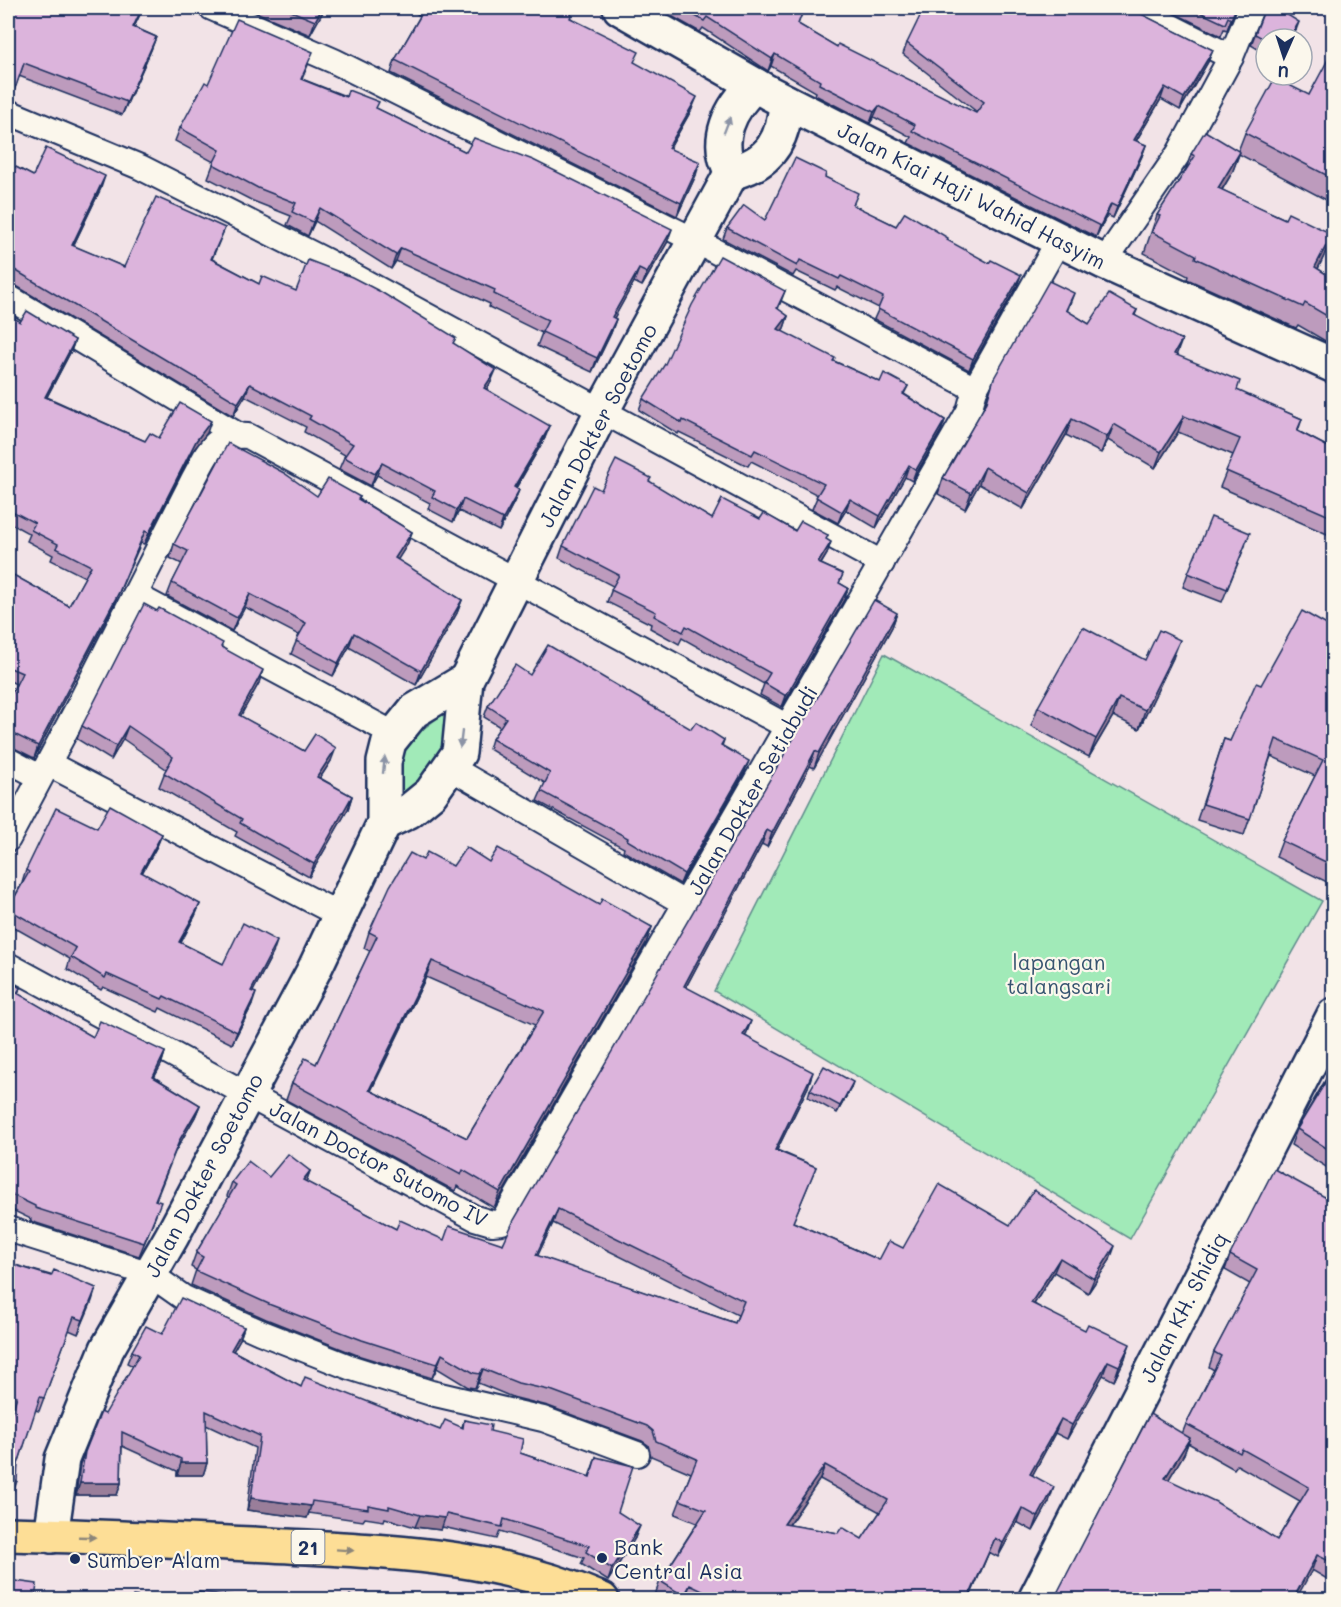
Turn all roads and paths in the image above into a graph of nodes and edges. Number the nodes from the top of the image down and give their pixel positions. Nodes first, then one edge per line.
1 (212, 8) edge
2 (620, 8) edge
3 (1134, 8) edge
4 (1251, 8) edge
5 (1231, 57) junction
6 (755, 85) junction
7 (786, 102) junction
8 (8, 112) edge
9 (732, 172) junction
10 (1059, 240) junction
11 (696, 241) junction
12 (1104, 262) junction
13 (8, 297) edge
14 (1334, 366) edge
15 (975, 389) junction
16 (602, 411) junction
17 (238, 435) junction
18 (882, 563) junction
19 (516, 580) junction
20 (135, 595) junction
21 (466, 680) junction
22 (788, 728) junction
23 (394, 734) junction
24 (8, 760) edge
25 (451, 768) junction
26 (44, 771) junction
27 (384, 823) junction
28 (8, 839) edge
29 (686, 904) junction
30 (340, 915) junction
31 (8, 965) edge
32 (1334, 1015) edge
33 (248, 1094) junction
34 (509, 1213) joint
35 (8, 1229) edge
36 (150, 1274) junction
37 (637, 1454) dead end
38 (8, 1534) edge
39 (51, 1536) junction
40 (544, 1589) edge
41 (602, 1599) edge
42 (1035, 1599) edge

1 - 11 street
2 - 6 street, Jalan Kiai Haji Wahid Hasyim
3 - 5 street
4 - 5 street
5 - 12 street
6 - 7 street, Jalan Kiai Haji Wahid Hasyim
9 -> 6 street
7 - 9 street
7 - 10 street, Jalan Kiai Haji Wahid Hasyim
8 - 16 street
9 - 11 street, Jalan Dokter Soetomo
10 - 12 street, Jalan Kiai Haji Wahid Hasyim
10 - 15 street, Jalan Dokter Setiabudi
11 - 15 street
11 - 16 street, Jalan Dokter Soetomo
12 - 14 street, Jalan Kiai Haji Wahid Hasyim
13 - 17 street
15 - 18 street, Jalan Dokter Setiabudi
16 - 18 street
16 - 19 street, Jalan Dokter Soetomo
17 - 19 street
17 - 20 street
18 - 22 street, Jalan Dokter Setiabudi
19 - 21 street, Jalan Dokter Soetomo
19 - 22 street
20 - 23 street
20 - 26 street
21 - 23 street, Jalan Dokter Soetomo
21 -> 25 street, Jalan Dokter Soetomo
22 - 29 street, Jalan Dokter Setiabudi
27 -> 23 street, Jalan Dokter Soetomo
24 - 26 street
25 - 27 street, Jalan Dokter Soetomo
25 - 29 street
26 - 28 street
26 - 30 street
27 - 30 street, Jalan Dokter Soetomo
29 - 34 street, Jalan Dokter Setiabudi
30 - 33 street, Jalan Dokter Soetomo
31 - 33 street
32 - 42 street, Jalan KH. Shidiq
33 - 34 street, Jalan Doctor Sutomo IV
33 - 36 street, Jalan Dokter Soetomo
35 - 36 street
36 - 37 street
36 - 39 street, Jalan Dokter Soetomo
38 - 39 highway, 21
39 -> 40 highway, 21
40 - 41 highway, 21

